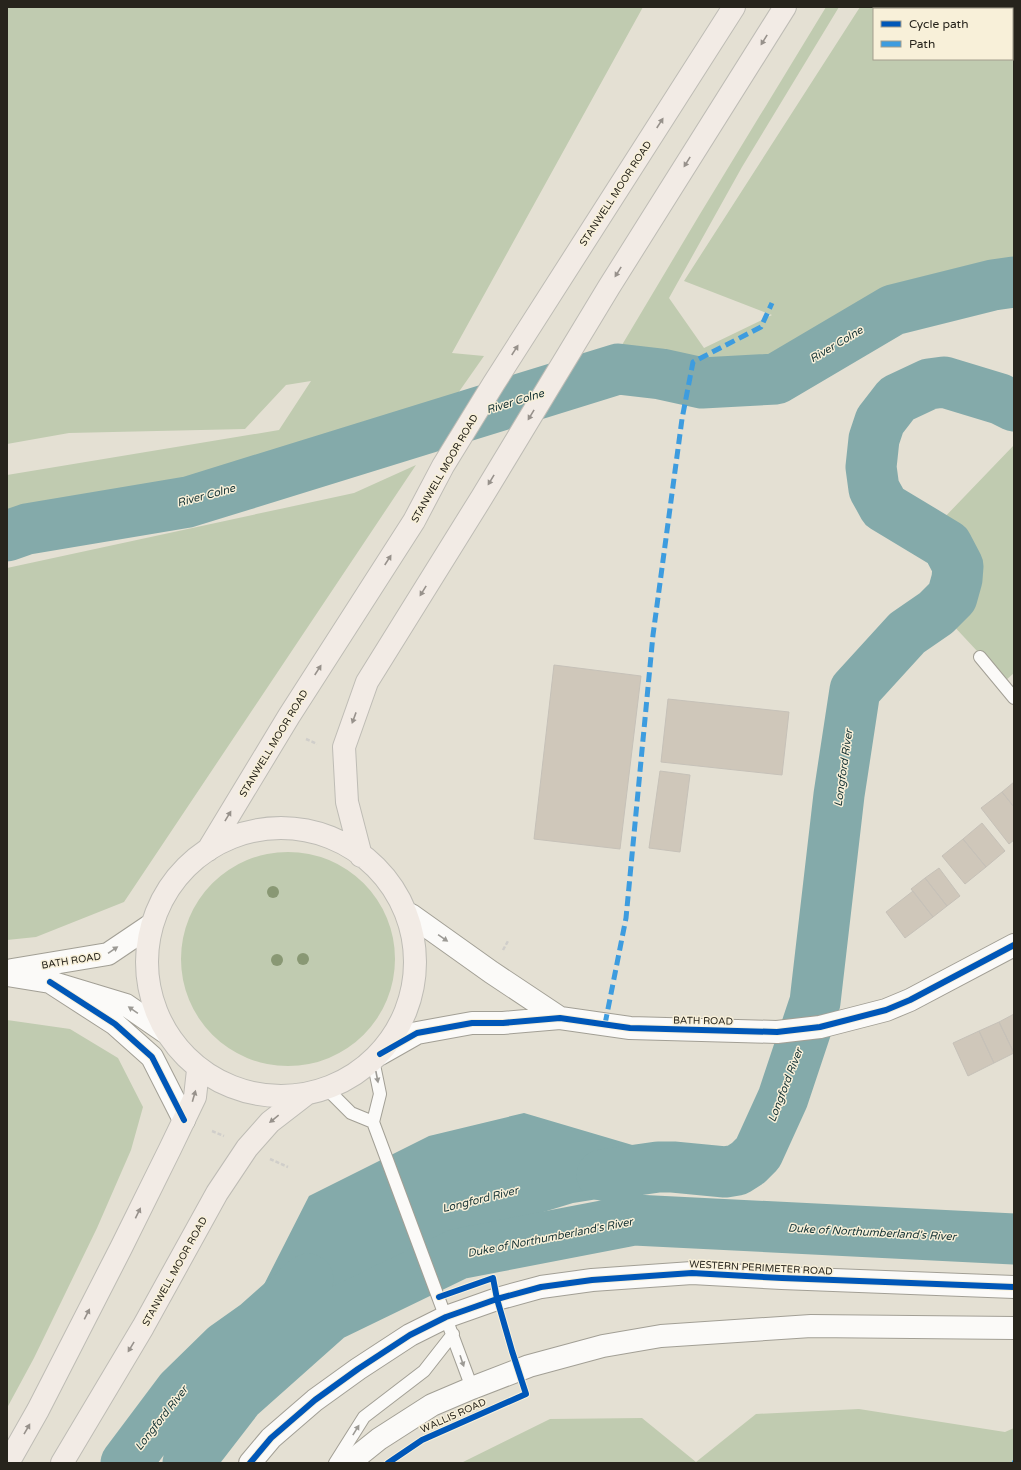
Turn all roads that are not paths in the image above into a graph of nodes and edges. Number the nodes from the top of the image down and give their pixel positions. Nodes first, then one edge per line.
1 (734, 7) edge
2 (785, 7) edge
3 (980, 657) dead end
4 (1014, 698) edge
5 (208, 850) junction
6 (361, 856) junction
7 (411, 915) junction
8 (151, 925) junction
9 (1014, 945) edge
10 (7, 971) edge
11 (7, 975) edge
12 (50, 982) junction
13 (560, 1018) junction
14 (165, 1032) junction
15 (376, 1057) junction
16 (198, 1070) junction
17 (328, 1090) junction
18 (305, 1095) junction
19 (184, 1120) junction
20 (374, 1126) junction
21 (1014, 1287) edge
22 (449, 1325) junction
23 (1014, 1328) edge
24 (472, 1388) junction
25 (8, 1463) edge
26 (62, 1463) edge
27 (250, 1463) edge
28 (335, 1463) edge
29 (349, 1463) edge

5 -> 1 main road, STANWELL MOOR ROAD
2 -> 6 main road
3 - 4 lane
5 - 6 main road
5 - 8 main road
6 - 7 main road
7 -> 13 street, BATH ROAD
7 - 15 main road
10 -> 8 street, BATH ROAD
8 - 14 main road
9 - 13 street, BATH ROAD
11 - 12 street, BATH ROAD
14 -> 12 street, BATH ROAD
12 - 19 street
13 - 15 street, BATH ROAD
14 - 16 main road
15 - 17 main road
15 -> 20 lane
16 - 18 main road
19 -> 16 main road
17 - 18 main road
17 - 20 lane
18 -> 26 main road, STANWELL MOOR ROAD
25 -> 19 main road
20 - 22 lane
21 - 22 street, WESTERN PERIMETER ROAD
22 -> 24 lane
22 - 27 street, WESTERN PERIMETER ROAD
28 -> 22 lane
23 - 24 street
24 - 29 street

